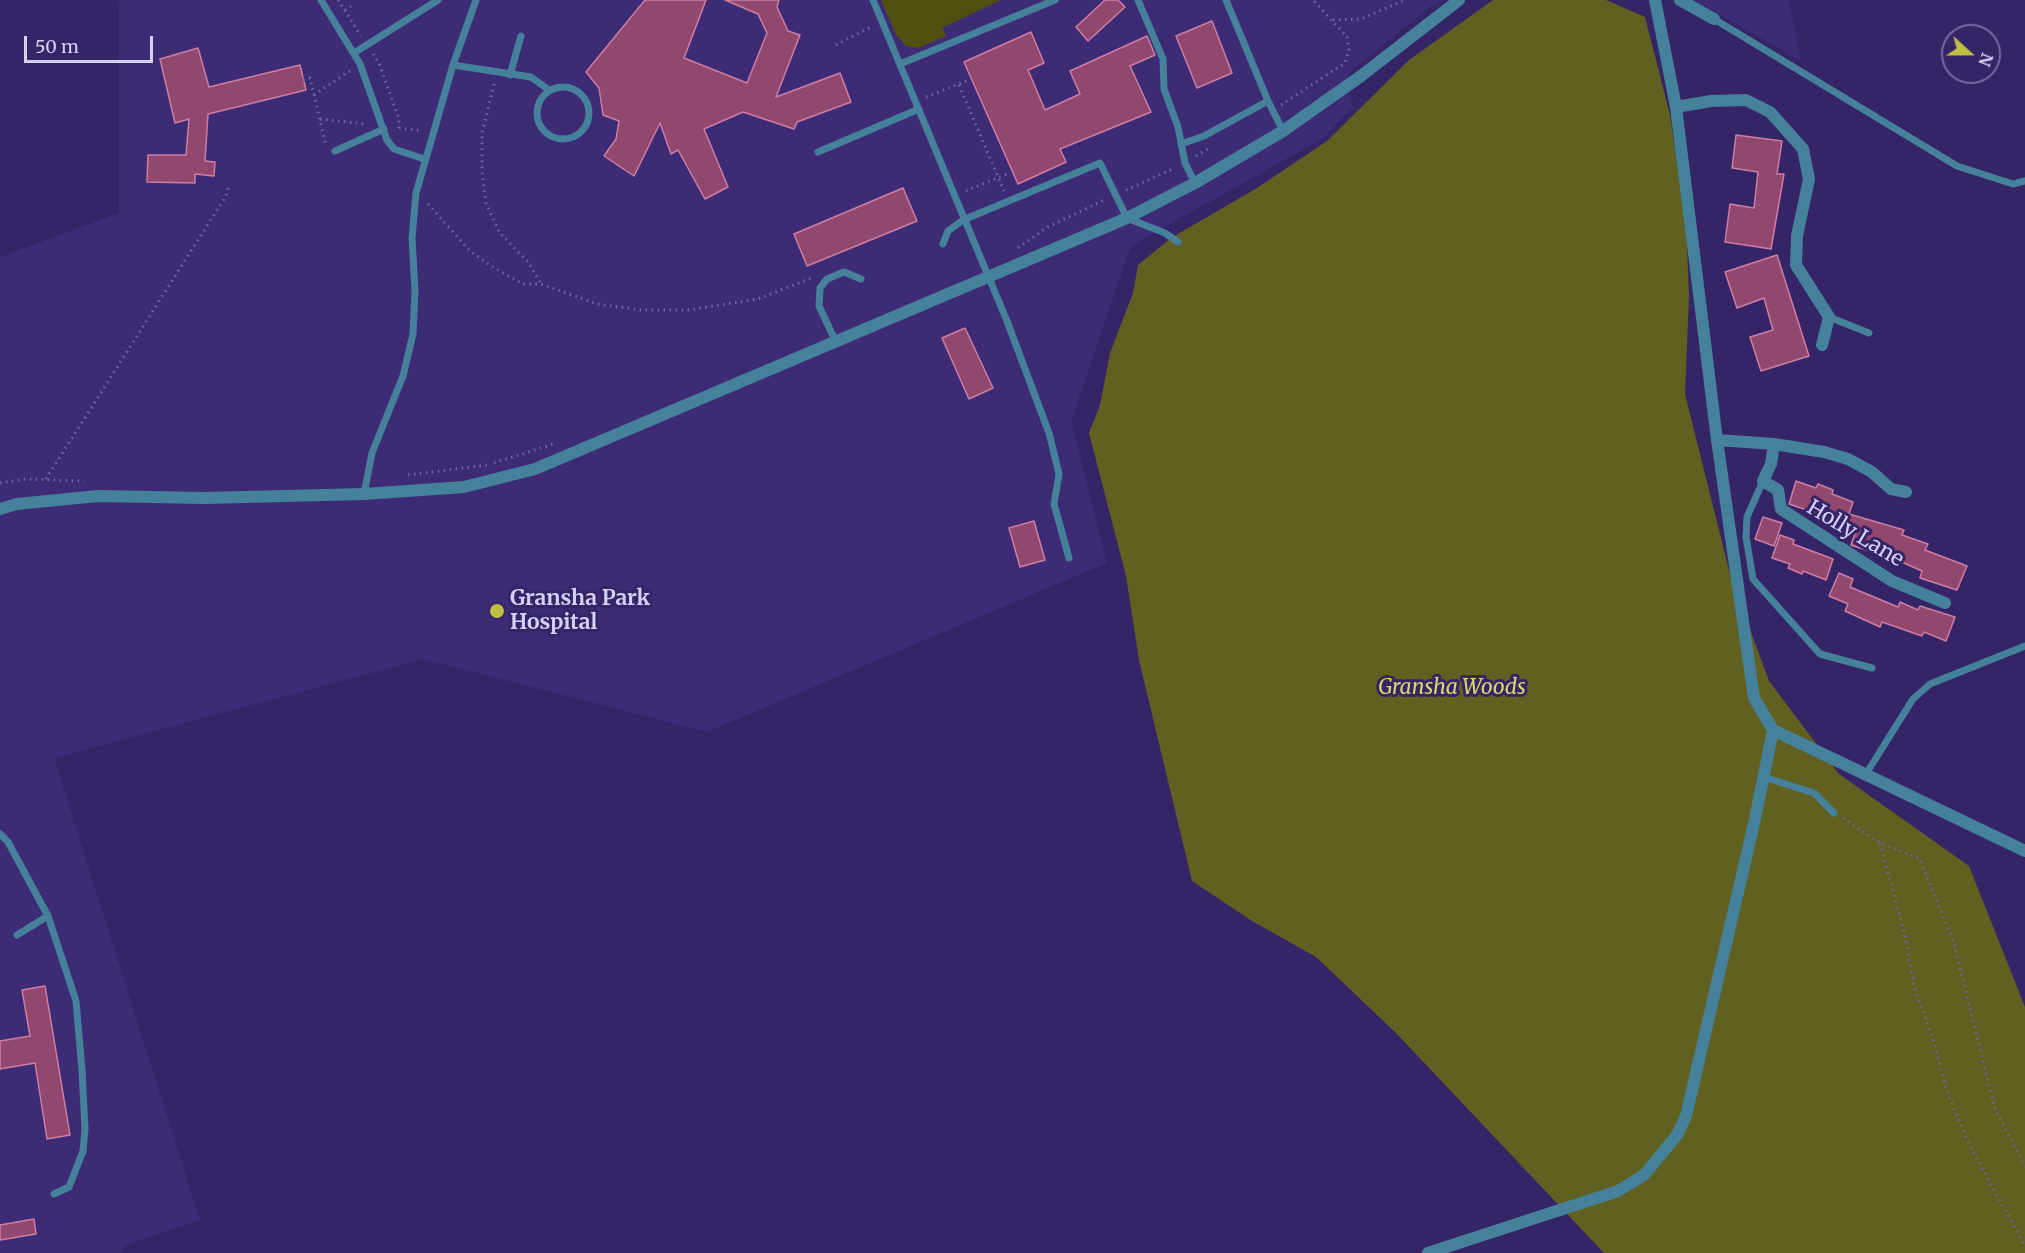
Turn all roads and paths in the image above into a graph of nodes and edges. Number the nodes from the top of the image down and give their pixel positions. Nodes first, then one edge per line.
1 (321, 0) edge
2 (338, 0) edge
3 (438, 0) edge
4 (476, 0) edge
5 (873, 0) edge
6 (1055, 0) edge
7 (1138, 0) edge
8 (1226, 0) edge
9 (1405, 0) edge
10 (1655, 0) edge
11 (1680, 0) edge
12 (1456, 1) edge
13 (351, 6) dead end
14 (345, 10) junction
15 (882, 20) junction
16 (1332, 20) dead end
17 (1714, 20) joint
18 (521, 36) dead end
19 (836, 45) dead end
20 (367, 46) junction
21 (354, 54) junction
22 (360, 64) junction
23 (900, 64) junction
24 (453, 65) junction
25 (496, 73) junction
26 (510, 75) junction
27 (303, 80) dead end
28 (969, 80) dead end
29 (959, 85) junction
30 (549, 90) junction
31 (314, 95) junction
32 (1268, 101) junction
33 (917, 105) junction
34 (1676, 107) junction
35 (399, 128) dead end
36 (384, 129) junction
37 (1283, 131) junction
38 (1181, 144) junction
39 (326, 151) dead end
40 (335, 151) dead end
41 (818, 152) dead end
42 (424, 159) junction
43 (1008, 173) dead end
44 (998, 177) junction
45 (2025, 181) edge
46 (1195, 183) junction
47 (228, 188) dead end
48 (416, 194) junction
49 (954, 196) junction
50 (1008, 201) junction
51 (1127, 218) junction
52 (963, 220) junction
53 (1178, 242) dead end
54 (943, 244) dead end
55 (987, 276) junction
56 (827, 279) junction
57 (861, 279) dead end
58 (542, 284) junction
59 (1829, 317) junction
60 (1869, 333) dead end
61 (835, 340) junction
62 (1822, 345) dead end
63 (562, 440) dead end
64 (1717, 440) junction
65 (1774, 444) junction
66 (398, 476) dead end
67 (45, 479) junction
68 (1763, 481) junction
69 (91, 482) dead end
70 (0, 483) edge
71 (1906, 492) dead end
72 (364, 494) junction
73 (0, 509) edge
74 (1069, 558) dead end
75 (1945, 603) dead end
76 (2025, 646) edge
77 (1872, 668) dead end
78 (1773, 730) junction
79 (1866, 774) junction
80 (1764, 777) junction
81 (1834, 813) joint
82 (0, 834) edge
83 (1880, 843) junction
84 (2025, 851) edge
85 (48, 916) junction
86 (17, 935) dead end
87 (2025, 1167) edge
88 (54, 1194) dead end
89 (2025, 1246) edge
90 (1428, 1253) edge

1 - 21 lane
2 - 14 path
3 - 20 lane
4 - 24 lane
5 - 15 lane
6 - 23 lane
7 - 38 lane
8 - 32 lane
9 - 16 path
10 - 34 street
11 - 17 street
12 - 37 street
13 - 14 path
14 - 20 path
15 - 19 path
15 - 23 lane
17 - 45 lane
18 - 26 lane
20 - 21 lane
20 - 35 path
21 - 22 lane
22 - 31 path
22 - 36 lane
23 - 33 lane
24 - 25 lane
24 - 42 lane
25 - 26 lane
25 - 58 path
26 - 30 lane
27 - 31 path
28 - 29 path
29 - 33 path
29 - 44 path
30 - 30 lane
31 - 39 path
32 - 37 lane
32 - 38 lane
33 - 41 lane
33 - 49 lane
34 - 59 street
34 - 64 street
36 - 40 lane
36 - 42 lane
37 - 46 street
38 - 46 lane
42 - 48 lane
43 - 44 path
44 - 49 path
44 - 50 path
46 - 51 street
47 - 67 path
48 - 58 path
48 - 72 lane
49 - 52 lane
50 - 51 lane
50 - 52 lane
51 - 53 lane
51 - 55 street
52 - 54 lane
52 - 55 lane
55 - 61 street
55 - 74 lane
56 - 57 lane
56 - 58 path
56 - 61 lane
59 - 60 lane
59 - 62 street
61 - 72 street
63 - 66 path
64 - 65 street
64 - 78 street
65 - 68 street
65 - 71 street
67 - 69 path
67 - 70 path
68 - 75 street, Holly Lane
68 - 77 lane
72 - 73 street
76 - 79 lane
78 - 79 street
78 - 80 street
79 - 84 street
80 - 81 lane
80 - 90 street
81 - 83 path
82 - 85 lane
83 - 87 path
83 - 89 path
85 - 86 lane
85 - 88 lane

